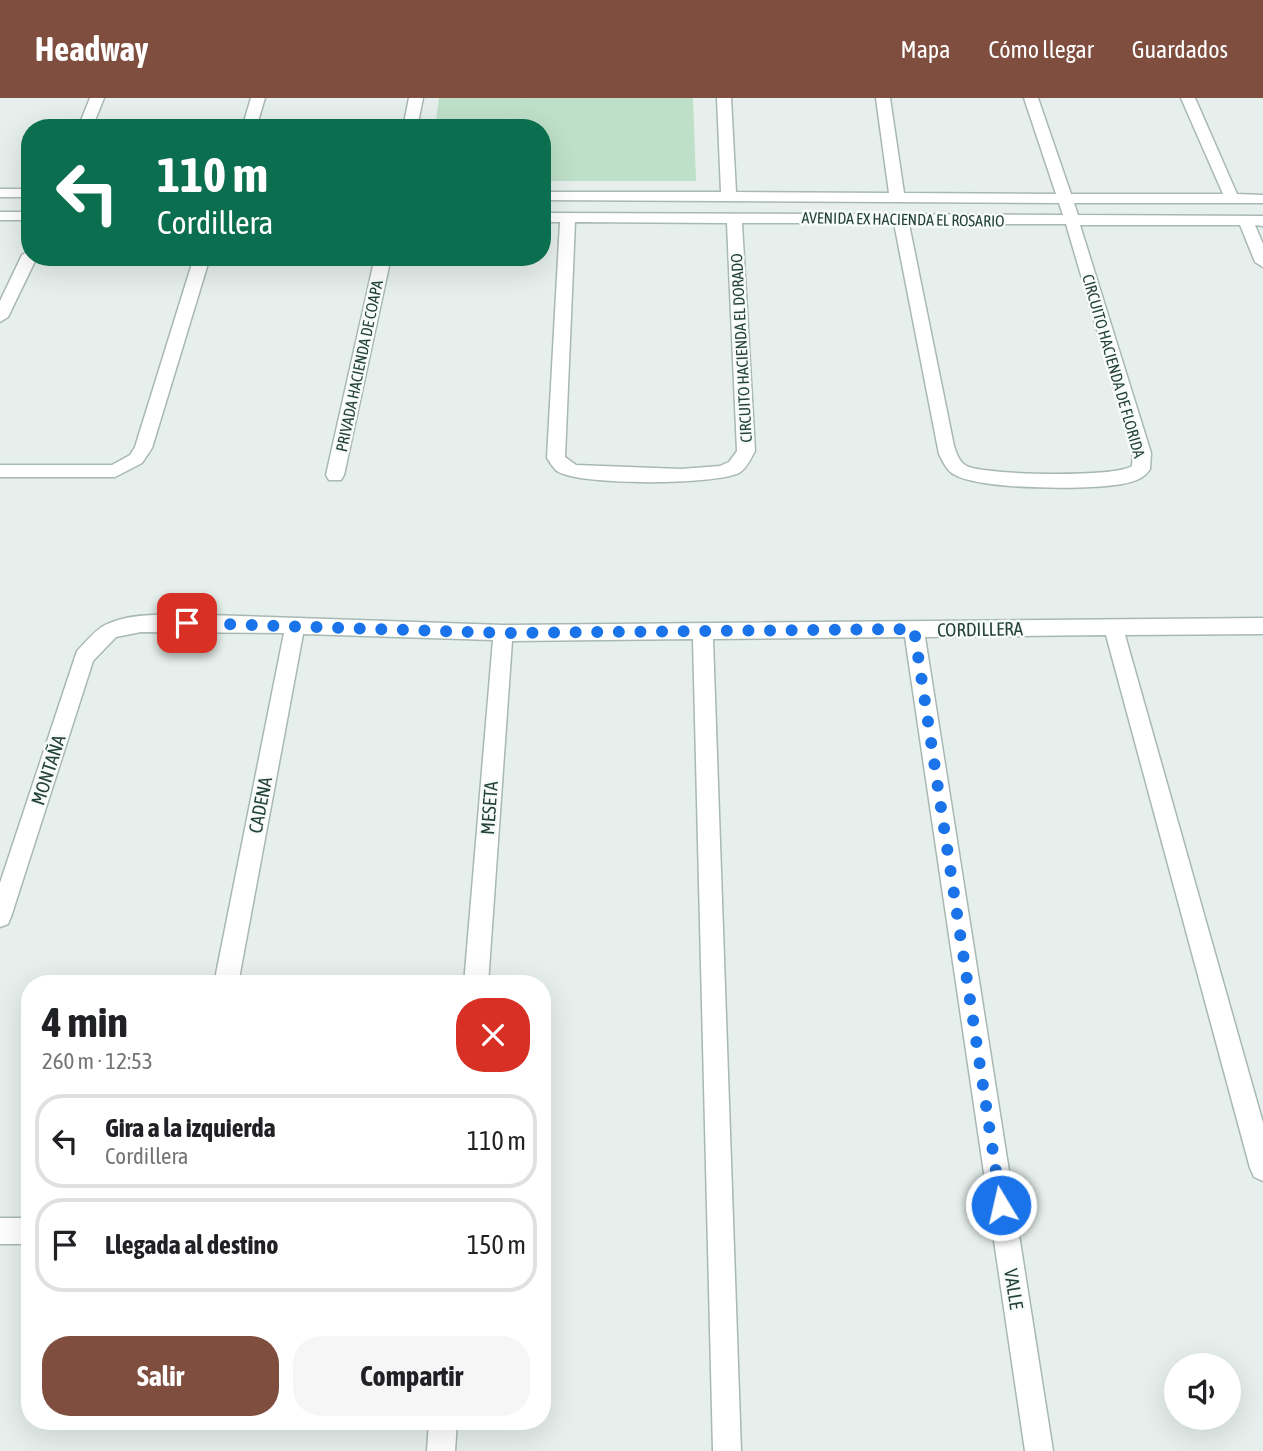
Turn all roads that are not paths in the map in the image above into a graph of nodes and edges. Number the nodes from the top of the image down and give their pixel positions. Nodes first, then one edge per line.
1 (97, 98) edge
2 (258, 98) edge
3 (416, 98) edge
4 (724, 98) edge
5 (883, 98) edge
6 (1031, 98) edge
7 (1188, 98) edge
8 (89, 119) edge
9 (252, 119) edge
10 (412, 119) edge
11 (0, 192) edge
12 (21, 193) edge
13 (551, 195) edge
14 (729, 197) junction
15 (897, 198) junction
16 (1065, 198) junction
17 (1232, 199) junction
18 (1263, 199) edge
19 (0, 216) edge
20 (21, 216) edge
21 (568, 216) junction
22 (551, 217) edge
23 (734, 218) junction
24 (901, 219) junction
25 (1072, 221) junction
26 (1246, 221) junction
27 (1263, 221) edge
28 (1263, 262) edge
29 (25, 266) edge
30 (199, 266) edge
31 (381, 266) edge
32 (0, 317) edge
33 (0, 471) edge
34 (335, 475) dead end
35 (295, 625) junction
36 (1263, 626) edge
37 (1113, 627) junction
38 (914, 629) junction
39 (110, 631) joint
40 (704, 631) junction
41 (503, 633) junction
42 (0, 917) edge
43 (228, 975) edge
44 (477, 975) edge
45 (1263, 1168) edge
46 (0, 1231) edge
47 (21, 1231) edge
48 (442, 1430) edge
49 (441, 1451) edge
50 (727, 1451) edge
51 (1039, 1451) edge

1 - 8 street
2 - 9 street
3 - 10 street
4 - 14 street
5 - 15 street
6 - 16 street, CIRCUITO HACIENDA DE FLORIDA
7 - 17 street
11 - 12 street
13 - 14 street, AVENIDA EX HACIENDA EL ROSARIO
14 - 15 street, AVENIDA EX HACIENDA EL ROSARIO
15 - 16 street, AVENIDA EX HACIENDA EL ROSARIO
16 - 17 street, AVENIDA EX HACIENDA EL ROSARIO
16 - 25 street, CIRCUITO HACIENDA DE FLORIDA
17 - 18 street, AVENIDA EX HACIENDA EL ROSARIO
19 - 20 street
21 - 22 street, AVENIDA EX HACIENDA EL ROSARIO
21 - 23 street, AVENIDA EX HACIENDA EL ROSARIO
21 - 23 street, CIRCUITO HACIENDA EL DORADO
23 - 24 street, AVENIDA EX HACIENDA EL ROSARIO
24 - 25 street, AVENIDA EX HACIENDA EL ROSARIO
24 - 25 street, CIRCUITO HACIENDA DE FLORIDA
25 - 26 street, AVENIDA EX HACIENDA EL ROSARIO
26 - 27 street, AVENIDA EX HACIENDA EL ROSARIO
26 - 28 street
29 - 32 street
30 - 33 street
31 - 34 street, PRIVADA HACIENDA DE COAPA
35 - 39 street, CORDILLERA
35 - 41 street, CORDILLERA
35 - 43 street, CADENA
36 - 37 street, CORDILLERA
37 - 38 street, CORDILLERA
37 - 45 street
38 - 40 street, CORDILLERA
38 - 51 street, VALLE
39 - 42 street, MONTAÑA
40 - 41 street, CORDILLERA
40 - 50 street
41 - 44 street, MESETA
46 - 47 street
48 - 49 street

